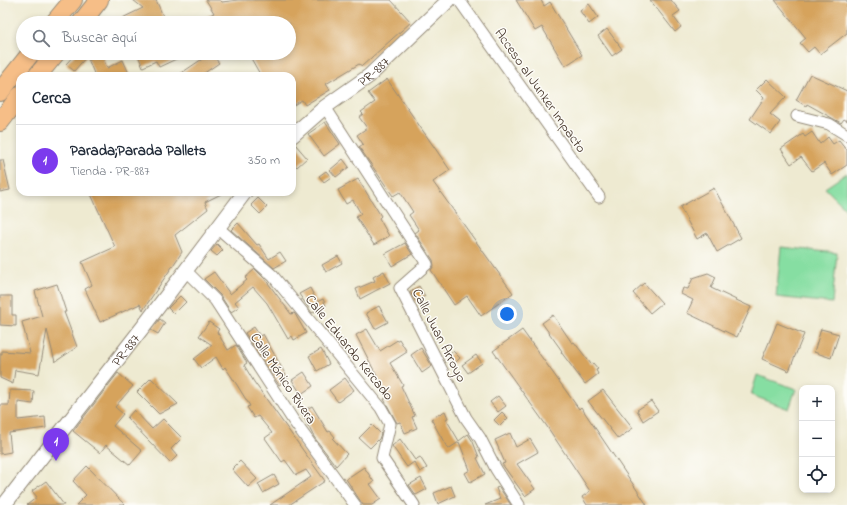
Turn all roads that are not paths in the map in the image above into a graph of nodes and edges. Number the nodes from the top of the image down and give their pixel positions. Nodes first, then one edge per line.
1 (73, 0) edge
2 (99, 0) edge
3 (449, 0) edge
4 (459, 0) edge
5 (60, 16) edge
6 (86, 16) edge
7 (25, 60) edge
8 (50, 60) edge
9 (40, 72) edge
10 (0, 92) edge
11 (16, 101) edge
12 (325, 108) junction
13 (796, 116) dead end
14 (0, 122) edge
15 (296, 133) edge
16 (847, 134) edge
17 (242, 196) edge
18 (599, 197) dead end
19 (217, 227) junction
20 (185, 270) junction
21 (4, 505) edge
22 (355, 505) edge
23 (414, 505) edge
24 (519, 505) edge

1 - 5 highway
2 - 6 highway
3 - 12 street, PR-887
4 - 18 street, Acceso al Junker Impacto
7 - 10 highway
8 - 9 highway
11 - 14 highway
12 - 15 street, PR-887
12 - 24 street, Calle Juan Arroyo
13 - 16 street
17 - 19 street, PR-887
19 - 20 street, PR-887
19 - 23 street, Calle Eduardo Kercado
20 - 21 street, PR-887
20 - 22 street, Calle Mónico Rivera

